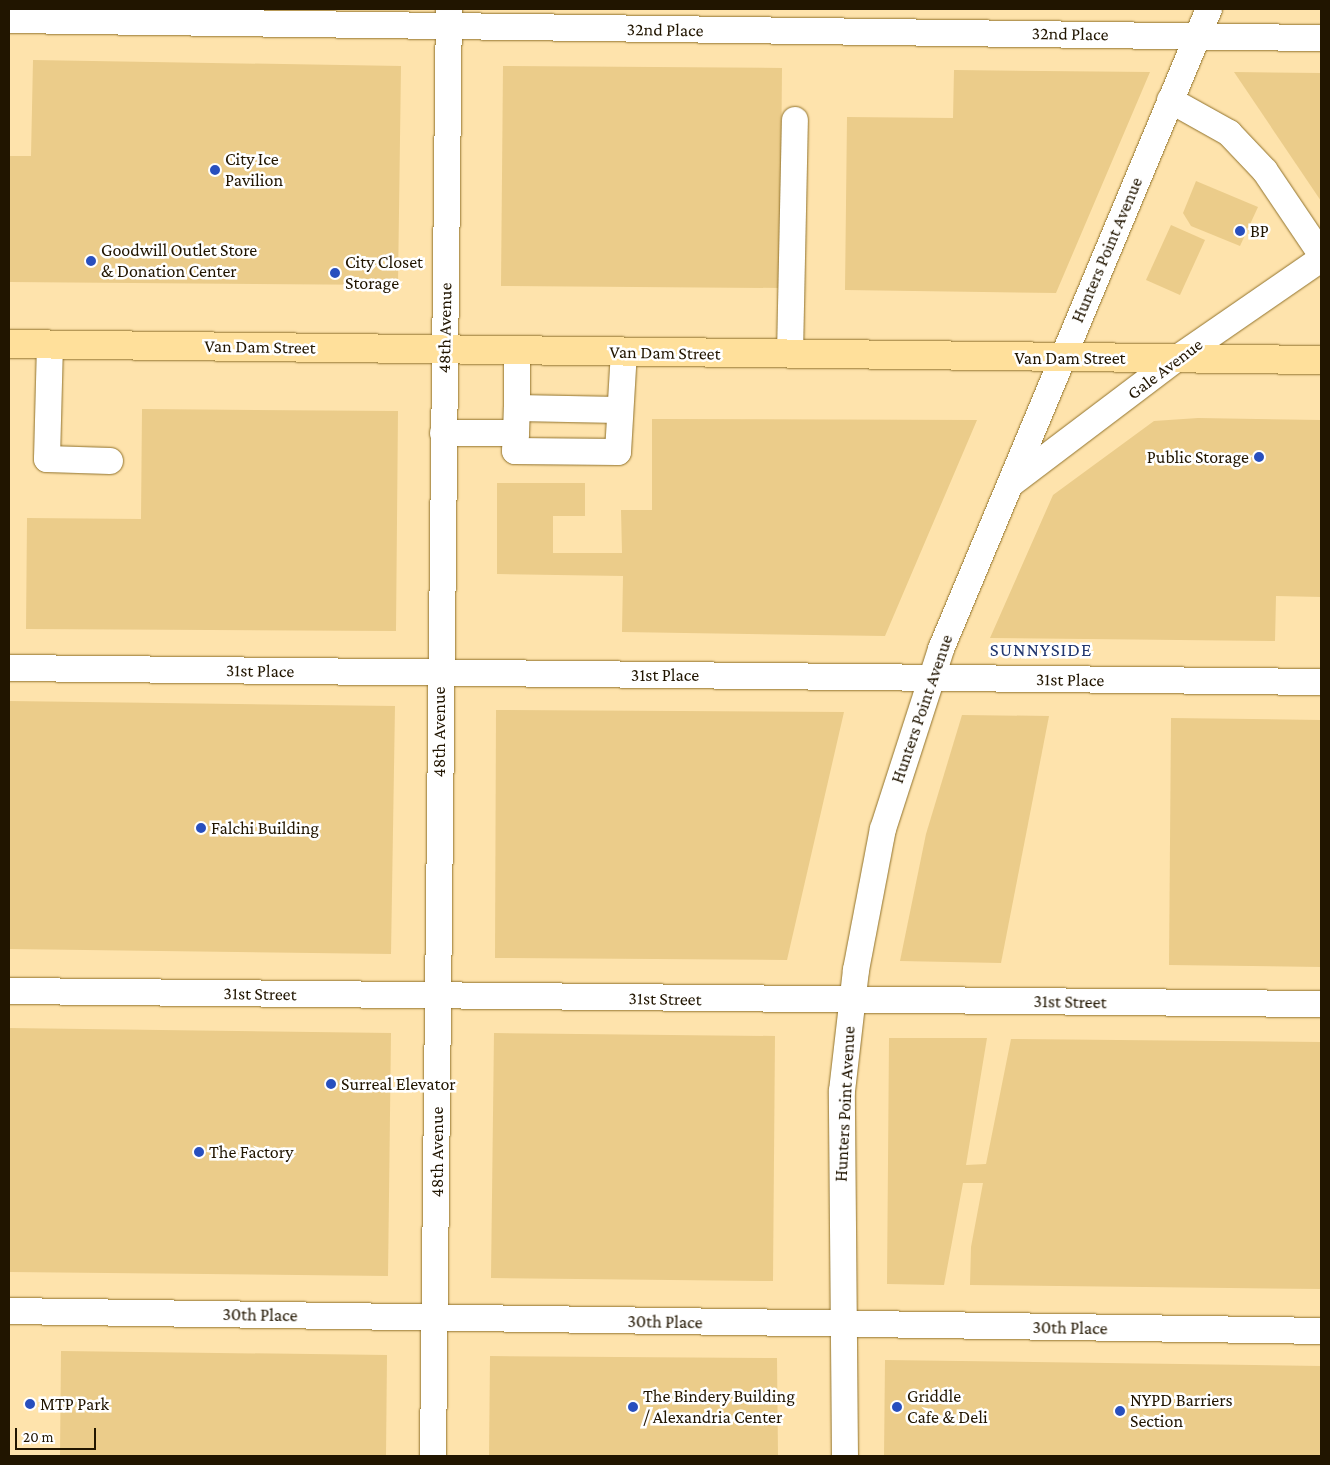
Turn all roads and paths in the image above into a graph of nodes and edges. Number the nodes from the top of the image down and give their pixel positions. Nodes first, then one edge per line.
1 (1209, 9) edge
2 (449, 18) edge
3 (9, 20) edge
4 (1196, 35) junction
5 (1321, 38) edge
6 (1170, 100) junction
7 (795, 120) dead end
8 (1321, 254) edge
9 (1321, 259) edge
10 (9, 344) edge
11 (50, 344) junction
12 (444, 350) junction
13 (517, 351) junction
14 (624, 352) junction
15 (790, 354) junction
16 (1061, 358) junction
17 (1176, 359) junction
18 (1321, 360) edge
19 (619, 410) junction
20 (516, 420) junction
21 (443, 433) junction
22 (110, 461) dead end
23 (1011, 483) junction
24 (9, 668) edge
25 (440, 673) junction
26 (930, 677) junction
27 (1321, 682) edge
28 (9, 991) edge
29 (438, 996) junction
30 (851, 1001) junction
31 (1321, 1004) edge
32 (9, 1311) edge
33 (435, 1318) junction
34 (842, 1326) junction
35 (1321, 1331) edge
36 (433, 1456) edge
37 (845, 1456) edge

1 - 4 street, Hunters Point Avenue
2 - 3 street, 32nd Place
2 - 4 street, 32nd Place
2 - 12 street, 48th Avenue
4 - 5 street, 32nd Place
4 - 6 street, Hunters Point Avenue
6 - 8 street
6 - 16 street, Hunters Point Avenue
7 - 15 street
9 - 17 street, Gale Avenue
10 - 11 main road, Van Dam Street
11 - 12 main road, Van Dam Street
11 - 22 street
12 - 13 main road, Van Dam Street
12 - 21 street, 48th Avenue
13 - 14 main road, Van Dam Street
13 - 20 street
14 - 15 main road, Van Dam Street
14 - 19 street
15 - 16 main road, Van Dam Street
16 - 17 main road, Van Dam Street
16 - 23 street, Hunters Point Avenue
17 - 18 main road, Van Dam Street
17 - 23 street, Gale Avenue
19 - 20 street
19 - 20 street
20 - 21 street
21 - 25 street, 48th Avenue
23 - 26 street, Hunters Point Avenue
24 - 25 street, 31st Place
25 - 26 street, 31st Place
25 - 29 street, 48th Avenue
26 - 27 street, 31st Place
26 - 30 street, Hunters Point Avenue
28 - 29 street, 31st Street
29 - 30 street, 31st Street
29 - 33 street, 48th Avenue
30 - 31 street, 31st Street
30 - 34 street, Hunters Point Avenue
32 - 33 street, 30th Place
33 - 34 street, 30th Place
33 - 36 street, 48th Avenue
34 - 35 street, 30th Place
34 - 37 street, Hunters Point Avenue

